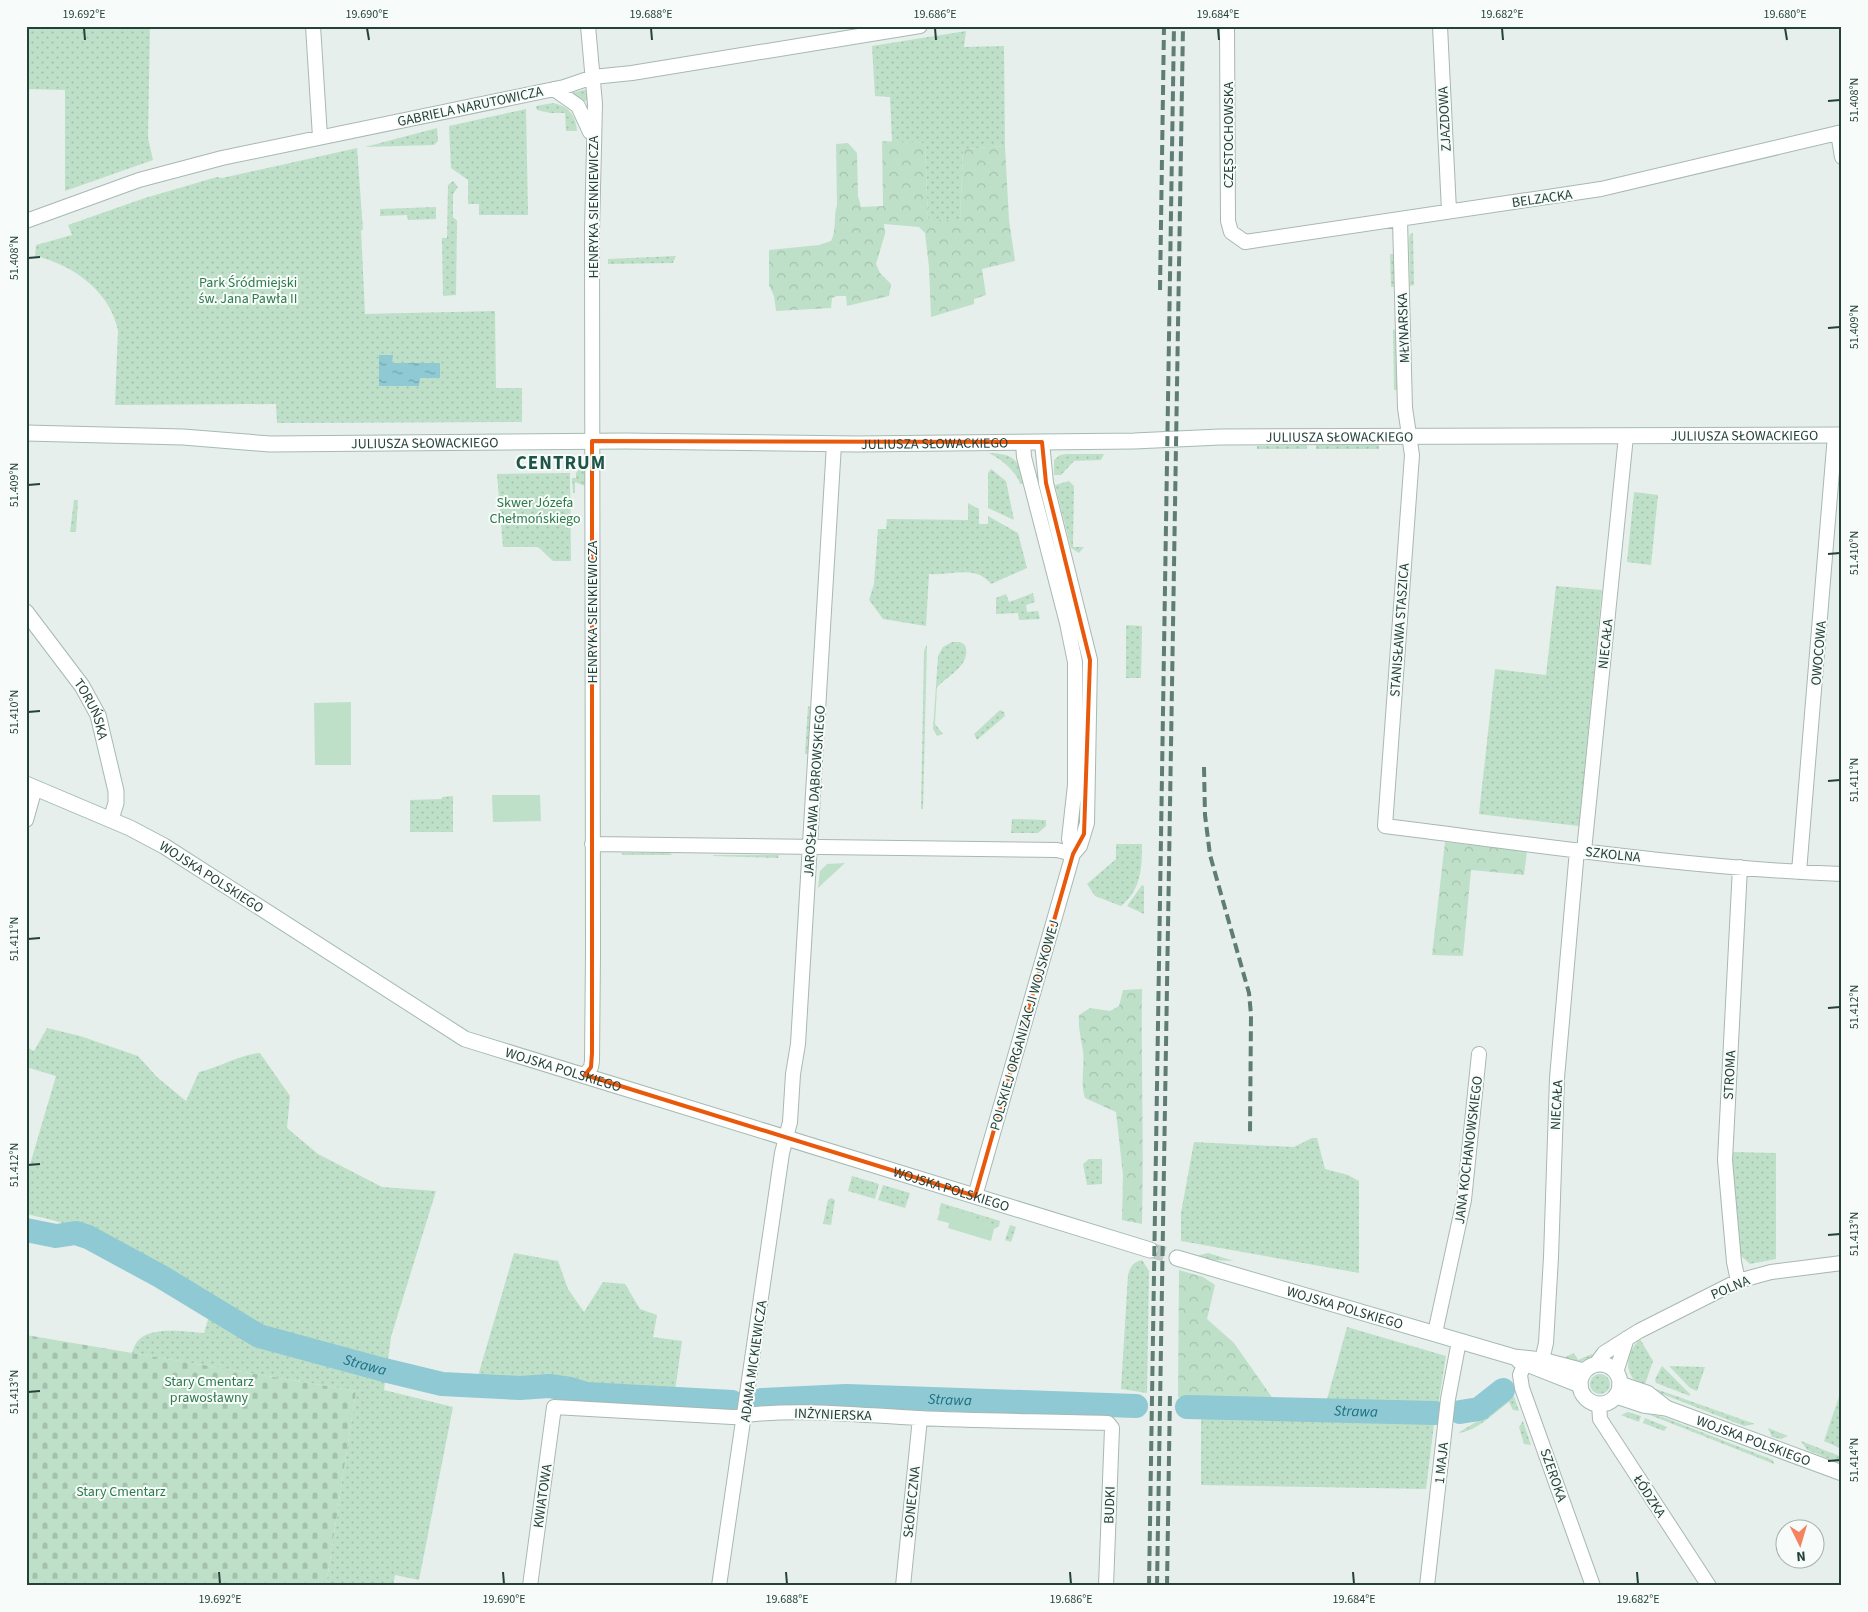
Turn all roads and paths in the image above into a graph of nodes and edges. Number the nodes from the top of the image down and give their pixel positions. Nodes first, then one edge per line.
1 (313, 26) edge
2 (588, 26) edge
3 (920, 26) edge
4 (1227, 26) edge
5 (1440, 26) edge
6 (593, 77) junction
7 (554, 89) junction
8 (1840, 132) edge
9 (320, 137) junction
10 (592, 143) junction
11 (1842, 157) edge
12 (1449, 211) junction
13 (26, 220) edge
14 (1400, 220) junction
15 (1239, 240) joint
16 (26, 433) edge
17 (1409, 435) junction
18 (1838, 435) edge
19 (1626, 436) junction
20 (592, 441) junction
21 (1023, 442) junction
22 (1042, 442) junction
23 (834, 444) junction
24 (26, 612) edge
25 (1081, 620) junction
26 (1067, 623) junction
27 (31, 786) edge
28 (110, 819) junction
29 (26, 820) edge
30 (1385, 826) joint
31 (592, 844) junction
32 (810, 848) junction
33 (1580, 851) junction
34 (1074, 854) junction
35 (1740, 867) junction
36 (1799, 872) junction
37 (1842, 874) edge
38 (1479, 1054) dead end
39 (584, 1075) junction
40 (786, 1137) junction
41 (976, 1196) junction
42 (1150, 1250) tunnel mouth
43 (1177, 1258) tunnel mouth
44 (1842, 1263) edge
45 (1738, 1281) junction
46 (1434, 1333) junction
47 (1627, 1338) junction
48 (1459, 1340) junction
49 (1542, 1360) junction
50 (1519, 1361) junction
51 (1587, 1373) junction
52 (1618, 1384) junction
53 (1599, 1404) junction
54 (746, 1406) junction
55 (554, 1407) joint
56 (920, 1418) junction
57 (1111, 1424) joint
58 (1842, 1473) edge
59 (530, 1586) edge
60 (719, 1586) edge
61 (903, 1586) edge
62 (1106, 1586) edge
63 (1427, 1586) edge
64 (1593, 1586) edge
65 (1709, 1586) edge

1 - 9 street
2 - 6 street, HENRYKA SIENKIEWICZA
3 - 6 street, GABRIELA NARUTOWICZA
4 - 15 street, CZĘSTOCHOWSKA
5 - 12 street, ZJAZDOWA
6 - 7 street, GABRIELA NARUTOWICZA
6 - 10 street, HENRYKA SIENKIEWICZA
7 - 9 street, GABRIELA NARUTOWICZA
7 - 10 street
8 - 11 street
8 - 12 street, BELZACKA
9 - 13 street, GABRIELA NARUTOWICZA
10 - 20 street, HENRYKA SIENKIEWICZA
12 - 14 street, BELZACKA
14 - 15 street, BELZACKA
14 - 17 street, MŁYNARSKA
16 - 20 street, JULIUSZA SŁOWACKIEGO
17 - 19 street, JULIUSZA SŁOWACKIEGO
17 - 22 street, JULIUSZA SŁOWACKIEGO
17 - 30 street, STANISŁAWA STASZICA
18 - 19 street, JULIUSZA SŁOWACKIEGO
18 - 36 street, OWOCOWA
19 - 33 street, NIECAŁA
20 - 23 street, JULIUSZA SŁOWACKIEGO
20 - 31 street, HENRYKA SIENKIEWICZA
21 - 22 street, JULIUSZA SŁOWACKIEGO
21 - 23 street, JULIUSZA SŁOWACKIEGO
21 - 26 street, POLSKIEJ ORGANIZACJI WOJSKOWEJ
22 - 25 street, POLSKIEJ ORGANIZACJI WOJSKOWEJ
23 - 32 street, JAROSŁAWA DĄBROWSKIEGO
24 - 28 street, TORUŃSKA
25 - 26 street
25 - 34 street, POLSKIEJ ORGANIZACJI WOJSKOWEJ
26 - 34 street, POLSKIEJ ORGANIZACJI WOJSKOWEJ
27 - 28 street, WOJSKA POLSKIEGO
27 - 29 street
28 - 39 street, WOJSKA POLSKIEGO
30 - 33 street, SZKOLNA
31 - 32 street
31 - 39 street, HENRYKA SIENKIEWICZA
32 - 34 street
32 - 40 street, JAROSŁAWA DĄBROWSKIEGO
33 - 35 street, SZKOLNA
33 - 49 street, NIECAŁA
34 - 41 street, POLSKIEJ ORGANIZACJI WOJSKOWEJ
35 - 36 street, SZKOLNA
35 - 45 street, STROMA
36 - 37 street, SZKOLNA
38 - 46 street, JANA KOCHANOWSKIEGO
39 - 40 street, WOJSKA POLSKIEGO
40 - 41 street, WOJSKA POLSKIEGO
40 - 54 street, ADAMA MICKIEWICZA
41 - 42 street, WOJSKA POLSKIEGO
43 - 46 street, WOJSKA POLSKIEGO
44 - 45 street, POLNA
45 - 47 street, POLNA
46 - 48 street, WOJSKA POLSKIEGO
47 - 51 street, POLNA
47 - 52 street
48 - 50 street, WOJSKA POLSKIEGO
48 - 63 street, 1 MAJA
49 - 50 street, WOJSKA POLSKIEGO
49 - 51 street, WOJSKA POLSKIEGO
50 - 51 street, WOJSKA POLSKIEGO
50 - 64 street, SZEROKA
51 - 52 street
51 - 53 street
52 - 53 street
52 - 58 street, WOJSKA POLSKIEGO
53 - 65 street, ŁÓDZKA
54 - 55 street, INŻYNIERSKA
54 - 56 street, INŻYNIERSKA
54 - 60 street, ADAMA MICKIEWICZA
55 - 59 street, KWIATOWA
56 - 57 street, INŻYNIERSKA
56 - 61 street, SŁONECZNA
57 - 62 street, BUDKI

